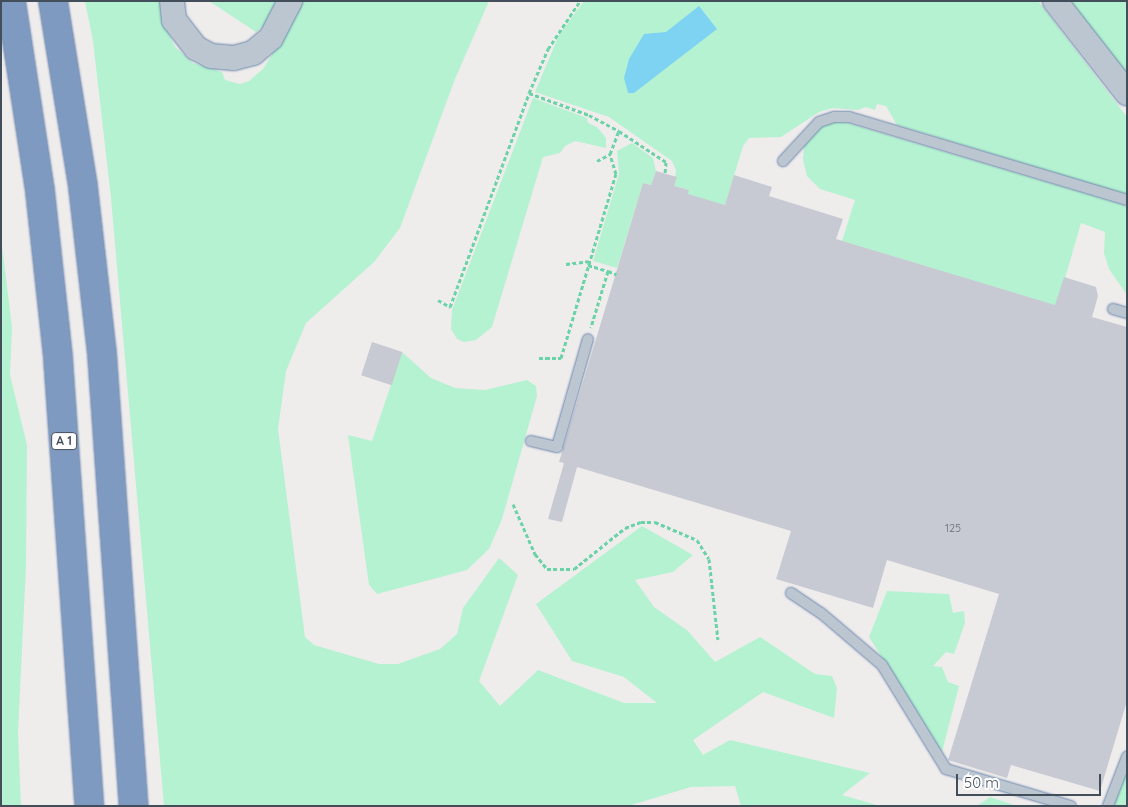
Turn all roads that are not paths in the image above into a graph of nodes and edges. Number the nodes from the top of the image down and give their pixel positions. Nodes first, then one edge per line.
1 (11, 1) edge
2 (53, 1) edge
3 (172, 1) edge
4 (290, 1) edge
5 (1055, 1) edge
6 (1127, 93) edge
7 (783, 161) dead end
8 (1127, 200) edge
9 (1113, 309) dead end
10 (1127, 313) edge
11 (588, 339) dead end
12 (531, 441) dead end
13 (791, 593) dead end
14 (1127, 757) edge
15 (89, 806) edge
16 (134, 806) edge
17 (1071, 806) edge
18 (1108, 806) edge

1 - 15 highway, A 1
2 - 16 highway
3 - 4 street
5 - 6 street
7 - 8 lane
9 - 10 lane
11 - 12 lane
13 - 17 lane
14 - 18 lane

